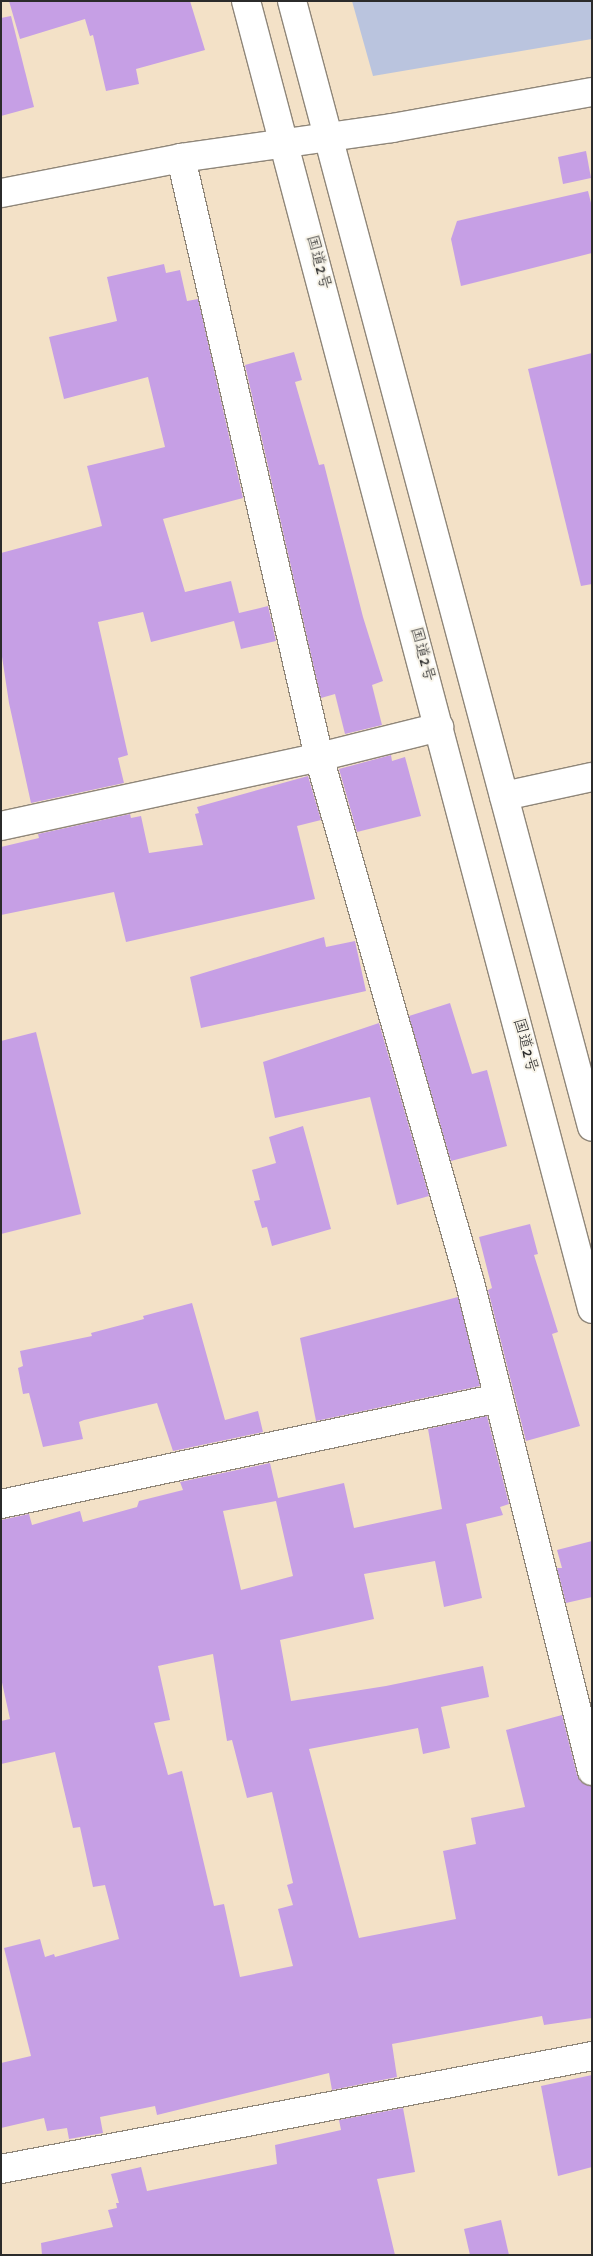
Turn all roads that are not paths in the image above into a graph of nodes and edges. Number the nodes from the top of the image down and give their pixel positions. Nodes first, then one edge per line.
1 (246, 1) edge
2 (292, 1) edge
3 (592, 92) edge
4 (329, 138) junction
5 (284, 142) junction
6 (181, 158) junction
7 (1, 192) edge
8 (439, 727) junction
9 (319, 757) junction
10 (592, 777) edge
11 (504, 796) junction
12 (1, 826) edge
13 (592, 1127) edge
14 (592, 1309) edge
15 (499, 1398) junction
16 (1, 1504) edge
17 (592, 1770) edge
18 (592, 2056) edge
19 (1, 2169) edge

1 - 5 main road, 国道2号
2 - 4 main road
3 - 4 main road
4 - 5 main road
4 - 11 main road
5 - 6 main road
5 - 8 main road, 国道2号
6 - 7 main road
6 - 9 main road
8 - 9 main road
8 - 14 main road, 国道2号
9 - 12 main road
9 - 15 main road
10 - 11 main road
11 - 13 main road
15 - 16 main road
15 - 17 main road
18 - 19 main road

